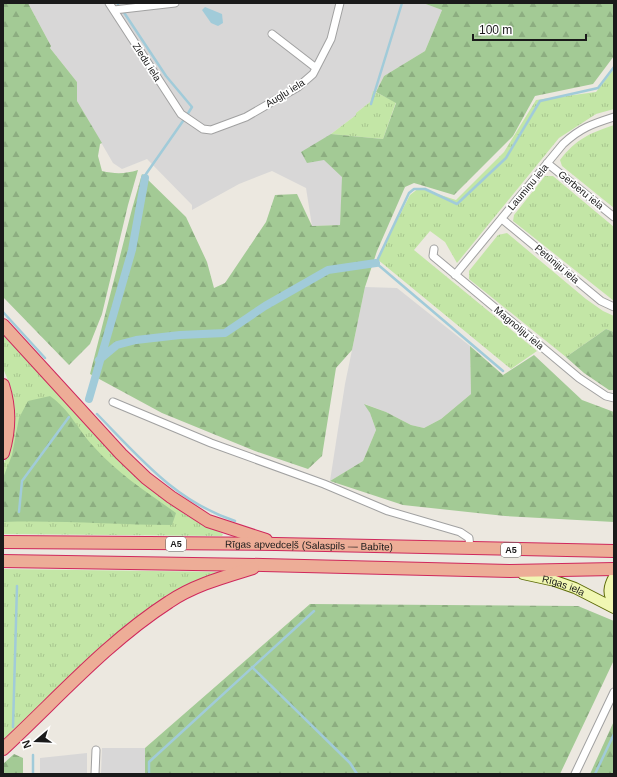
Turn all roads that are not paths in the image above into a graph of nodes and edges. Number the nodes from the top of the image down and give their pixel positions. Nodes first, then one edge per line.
1 (109, 3) edge
2 (175, 3) edge
3 (340, 3) edge
4 (114, 10) junction
5 (272, 34) dead end
6 (316, 68) junction
7 (614, 117) edge
8 (187, 119) joint
9 (547, 163) junction
10 (614, 217) edge
11 (502, 219) junction
12 (434, 249) dead end
13 (455, 275) junction
14 (614, 308) edge
15 (3, 325) edge
16 (3, 385) edge
17 (614, 398) edge
18 (113, 402) dead end
19 (3, 453) edge
20 (3, 542) edge
21 (276, 544) junction
22 (470, 548) junction
23 (614, 551) edge
24 (3, 561) edge
25 (263, 565) junction
26 (614, 569) edge
27 (510, 570) junction
28 (614, 577) edge
29 (614, 602) edge
30 (614, 608) edge
31 (614, 692) edge
32 (3, 749) edge
33 (96, 750) dead end
34 (95, 774) edge
35 (575, 774) edge

1 - 4 street, Ziedu iela
2 - 4 street
3 - 6 street, Augļu iela
4 - 8 street, Ziedu iela
5 - 6 street
6 - 8 street, Augļu iela
7 - 9 street, Laumiņu iela
9 - 10 street, Gerberu iela
9 - 11 street, Laumiņu iela
11 - 13 street, Laumiņu iela
11 - 14 street, Petūniju iela
12 - 13 street, Magnoliju iela
13 - 17 street, Magnoliju iela
15 - 21 highway
16 - 19 highway
18 - 22 street
20 - 21 highway, Rīgas apvedceļš (Salaspils — Babīte) / A5
21 - 22 highway, Rīgas apvedceļš (Salaspils — Babīte) / A5
22 - 23 highway, Rīgas apvedceļš (Salaspils — Babīte) / A5
24 - 25 highway, Rīgas apvedceļš (Salaspils — Babīte) / A5
25 - 27 highway, Rīgas apvedceļš (Salaspils — Babīte) / A5
25 - 32 highway
26 - 27 highway, Rīgas apvedceļš (Salaspils — Babīte) / A5
27 - 30 main road, Rīgas iela
28 - 29 main road
31 - 35 street
33 - 34 street

